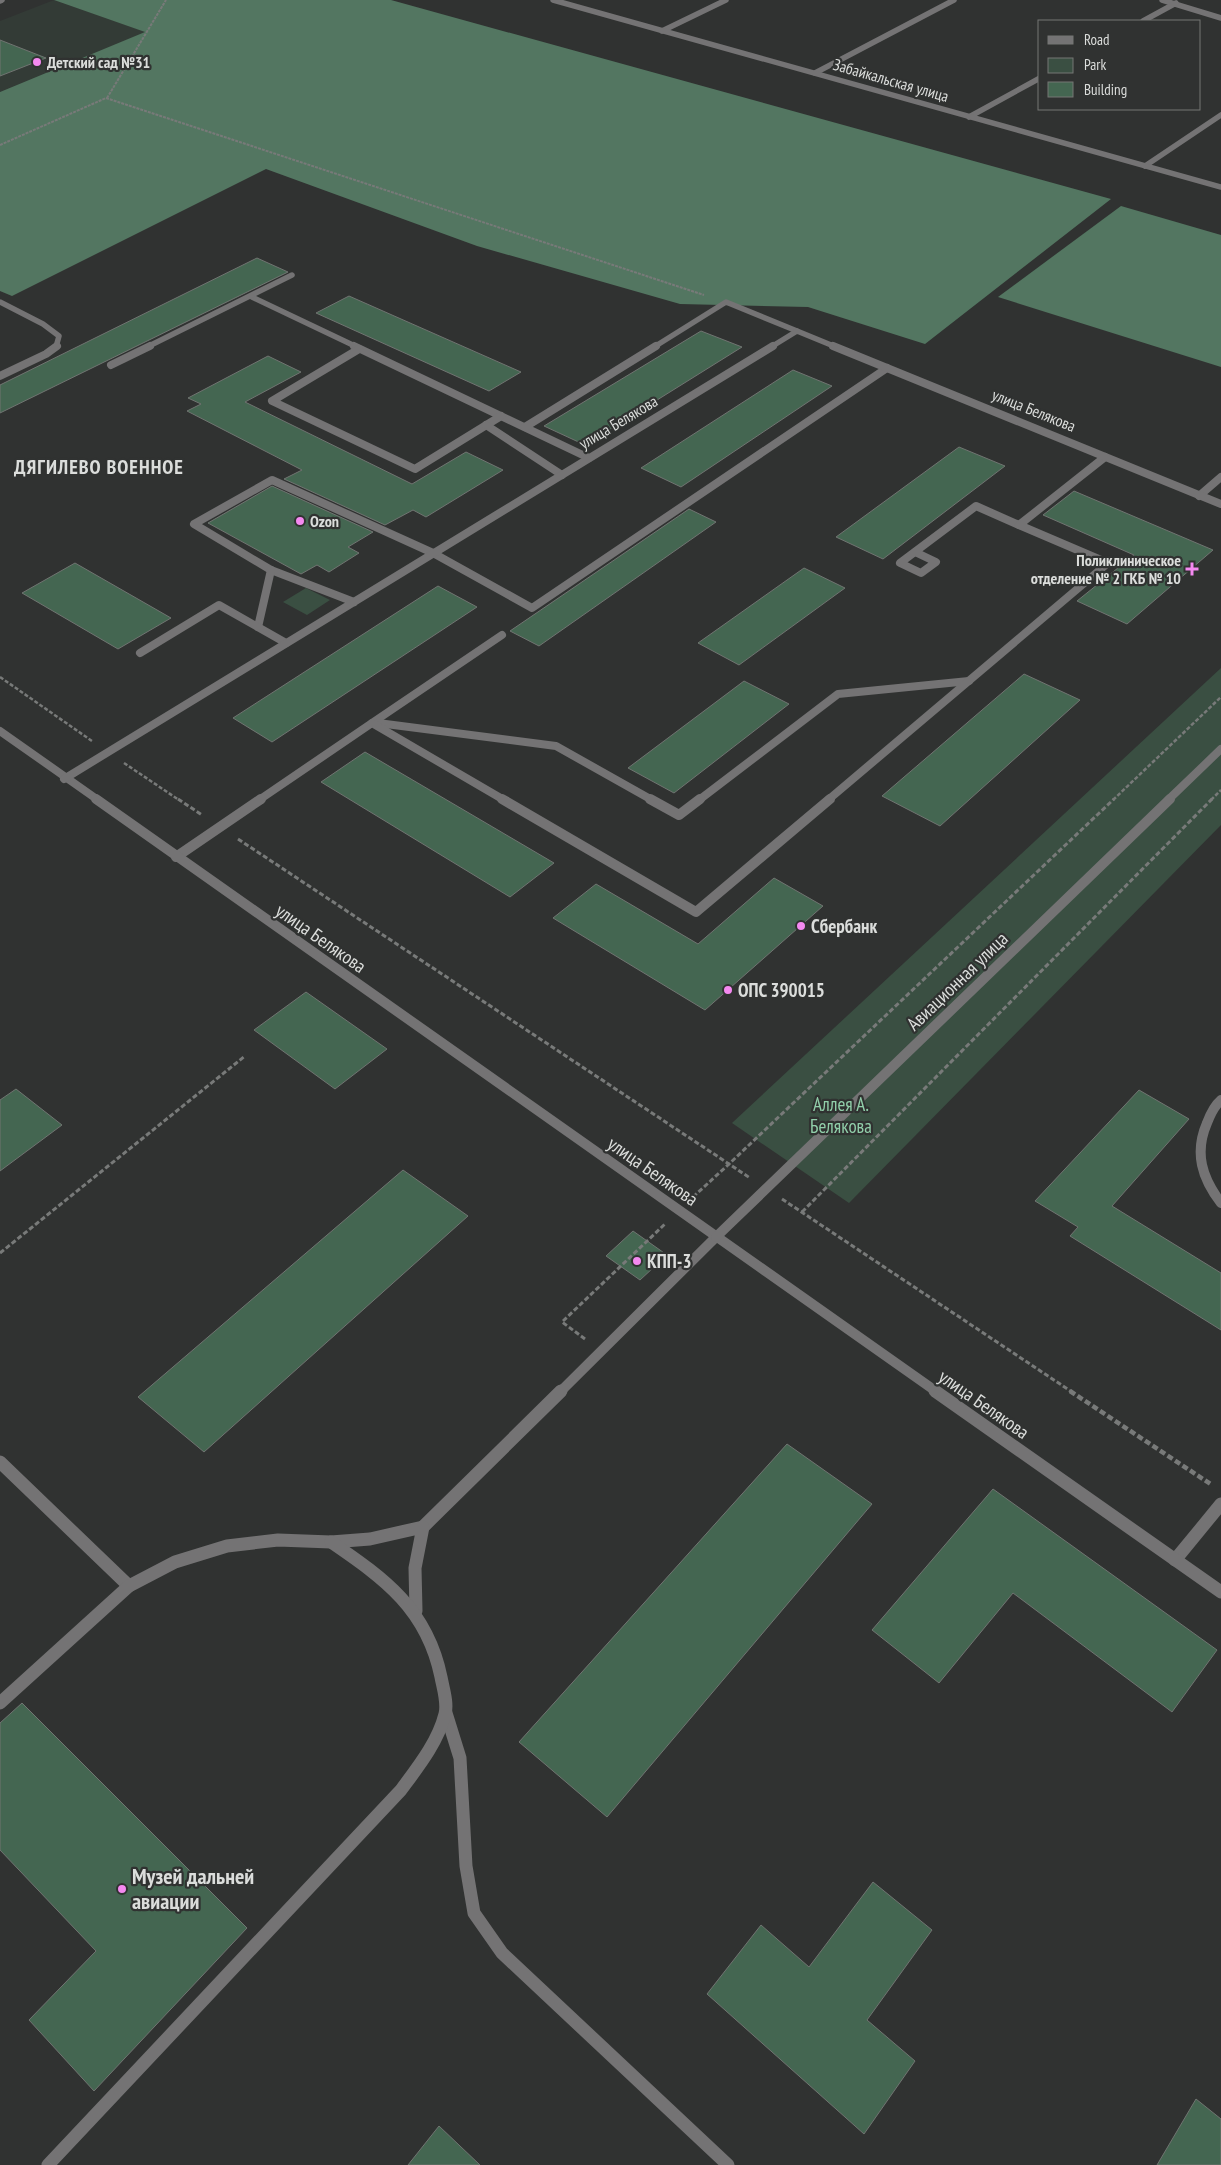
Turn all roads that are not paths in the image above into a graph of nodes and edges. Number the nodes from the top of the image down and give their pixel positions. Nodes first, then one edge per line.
1 (553, 0) edge
2 (726, 0) edge
3 (954, 0) edge
4 (1162, 0) edge
5 (1182, 0) edge
6 (1175, 4) junction
7 (1221, 18) edge
8 (1145, 20) edge
9 (662, 31) junction
10 (815, 74) junction
11 (1038, 79) edge
12 (1221, 115) edge
13 (968, 116) junction
14 (1145, 166) junction
15 (1221, 187) edge
16 (292, 276) dead end
17 (252, 297) junction
18 (0, 302) edge
19 (9, 307) junction
20 (0, 311) edge
21 (797, 331) junction
22 (359, 349) junction
23 (111, 365) dead end
24 (887, 368) junction
25 (0, 376) edge
26 (501, 416) junction
27 (486, 425) junction
28 (525, 427) junction
29 (1105, 457) junction
30 (589, 458) junction
31 (562, 475) junction
32 (1221, 477) edge
33 (1200, 496) junction
34 (1221, 504) edge
35 (1019, 525) junction
36 (915, 552) dead end
37 (433, 553) junction
38 (271, 570) junction
39 (354, 602) junction
40 (258, 627) junction
41 (502, 635) dead end
42 (286, 643) junction
43 (140, 653) dead end
44 (968, 681) junction
45 (372, 723) junction
46 (0, 731) edge
47 (1221, 749) edge
48 (64, 779) junction
49 (176, 857) junction
50 (1221, 1100) edge
51 (1221, 1203) edge
52 (716, 1237) junction
53 (0, 1462) edge
54 (1221, 1504) edge
55 (423, 1527) junction
56 (331, 1542) junction
57 (1175, 1560) junction
58 (129, 1586) junction
59 (1221, 1592) edge
60 (416, 1611) junction
61 (0, 1703) edge
62 (446, 1712) junction
63 (48, 2165) edge
64 (728, 2165) edge

1 - 9 street, Забайкальская улица
2 - 9 street
3 - 10 street
4 - 6 street
5 - 6 street
6 - 7 street
6 - 8 street
9 - 10 street, Забайкальская улица
10 - 13 street, Забайкальская улица
11 - 13 street
12 - 14 street
13 - 14 street, Забайкальская улица
14 - 15 street, Забайкальская улица
16 - 17 street
17 - 22 street
17 - 23 street
18 - 19 street
19 - 20 street
19 - 25 street
21 - 24 street, улица Белякова
21 - 28 street
21 - 30 street, улица Белякова
22 - 26 street
22 - 27 street
24 - 29 street, улица Белякова
24 - 37 street
26 - 27 street
26 - 28 street
27 - 31 street
28 - 30 street
29 - 33 street, улица Белякова
29 - 35 street
30 - 31 street, улица Белякова
31 - 37 street, улица Белякова
32 - 33 street
33 - 34 street, улица Белякова
35 - 36 street
35 - 44 street
37 - 38 street
37 - 39 street, улица Белякова
38 - 39 street
38 - 40 street
39 - 42 street, улица Белякова
40 - 42 street
40 - 43 street
41 - 45 street
42 - 48 street, улица Белякова
44 - 45 street
44 - 45 street
45 - 49 street
46 - 48 street, улица Белякова
47 - 52 street, Авиационная улица
48 - 49 street, улица Белякова
49 - 52 street, улица Белякова
50 - 51 street
52 - 55 street, Авиационная улица
52 - 57 street, улица Белякова
53 - 58 street
54 - 57 street
55 - 56 street
55 - 60 street
56 - 58 street
56 - 60 street
57 - 59 street, улица Белякова
58 - 61 street
60 - 62 street
62 - 63 street
62 - 64 street

